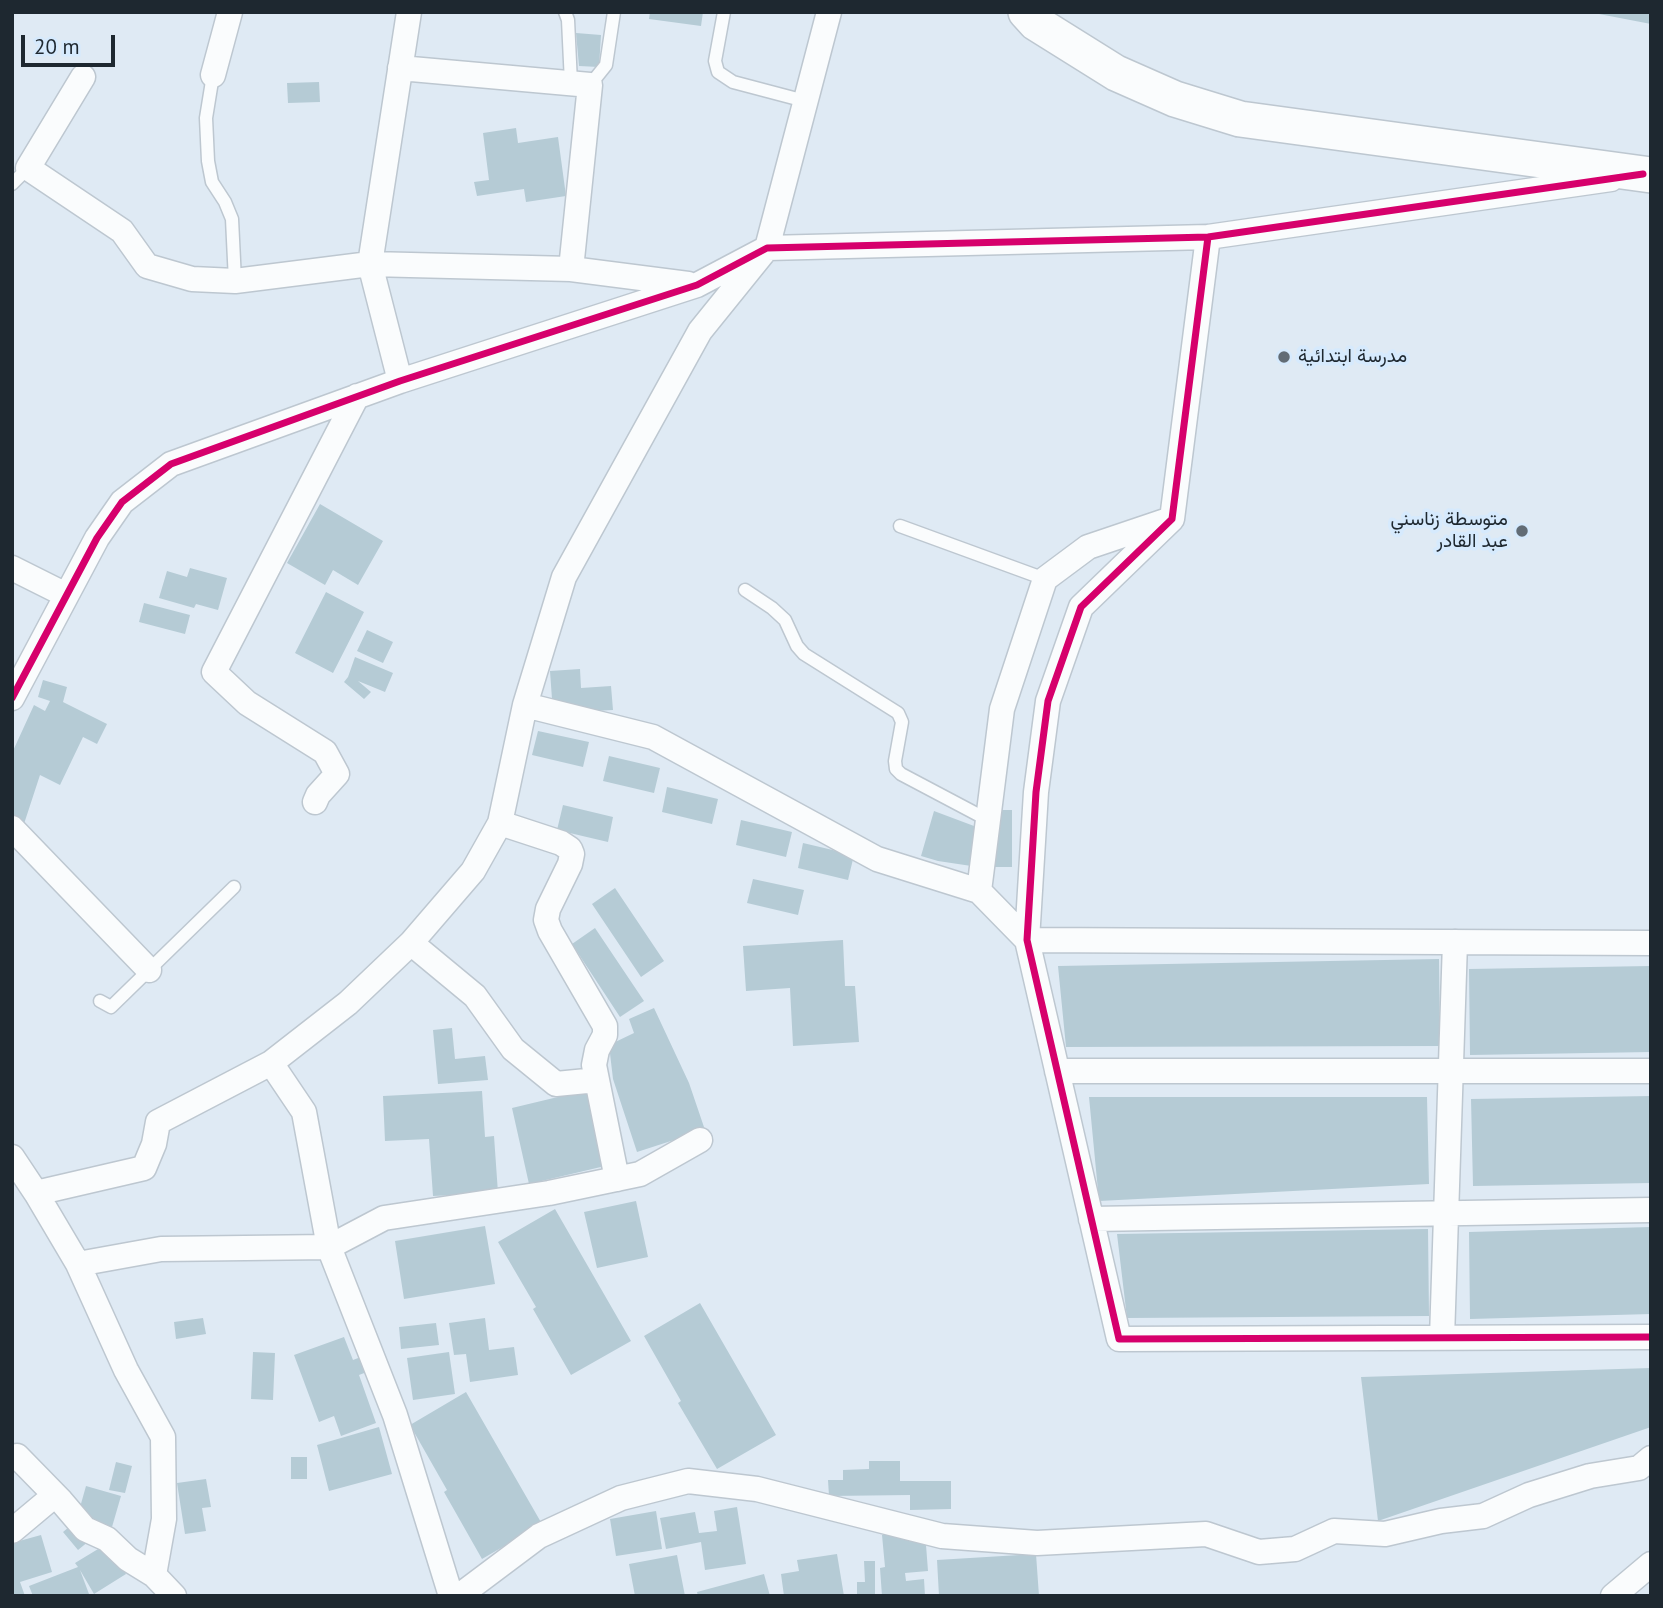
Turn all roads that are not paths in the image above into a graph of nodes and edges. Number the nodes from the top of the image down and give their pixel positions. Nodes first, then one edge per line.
1 (230, 12) edge
2 (408, 12) edge
3 (565, 12) edge
4 (614, 12) edge
5 (724, 12) edge
6 (829, 12) edge
7 (1027, 12) edge
8 (400, 68) junction
9 (214, 75) joint
10 (83, 77) dead end
11 (581, 84) junction
12 (805, 101) junction
13 (1647, 174) edge
14 (20, 176) edge
15 (1208, 237) junction
16 (767, 248) junction
17 (370, 264) junction
18 (571, 269) junction
19 (236, 281) junction
20 (697, 285) junction
21 (400, 381) junction
22 (357, 397) junction
23 (1172, 519) junction
24 (900, 526) dead end
25 (12, 568) edge
26 (1045, 579) junction
27 (745, 590) dead end
28 (66, 595) junction
29 (12, 698) edge
30 (525, 705) junction
31 (316, 802) dead end
32 (988, 820) junction
33 (500, 823) junction
34 (12, 828) edge
35 (234, 887) dead end
36 (979, 891) junction
37 (1027, 940) junction
38 (1455, 942) junction
39 (411, 943) junction
40 (1651, 943) edge
41 (149, 970) junction
42 (100, 1000) dead end
43 (271, 1063) junction
44 (1057, 1071) junction
45 (1651, 1071) edge
46 (1451, 1072) junction
47 (597, 1080) junction
48 (700, 1140) dead end
49 (12, 1157) edge
50 (618, 1179) junction
51 (36, 1193) junction
52 (1651, 1210) edge
53 (1446, 1212) junction
54 (1091, 1219) junction
55 (329, 1247) junction
56 (78, 1264) junction
57 (1651, 1337) edge
58 (1442, 1338) junction
59 (17, 1456) dead end
60 (1651, 1458) edge
61 (55, 1495) junction
62 (12, 1531) edge
63 (1651, 1564) edge
64 (153, 1575) junction
65 (174, 1596) edge
66 (451, 1596) edge
67 (459, 1596) edge
68 (1613, 1596) edge

1 - 9 street
2 - 8 street
3 - 11 lane
4 - 11 lane
5 - 12 lane
6 - 12 street
7 - 13 main road
8 - 11 street
8 - 17 street
9 - 19 lane
10 - 14 street
11 - 18 street
12 - 16 street
13 - 15 street
14 - 19 street
15 - 16 street
15 - 23 street
16 - 20 street
16 - 30 street
17 - 18 street
17 - 19 street
17 - 21 street
18 - 20 street
20 - 21 street
21 - 22 street
22 - 28 street
22 - 31 street
23 - 26 street
23 - 37 street
24 - 26 lane
25 - 28 street
26 - 32 street
27 - 32 lane
28 - 29 street
30 - 33 street
30 - 36 street
32 - 36 street
33 - 39 street
33 - 47 street
34 - 41 street
35 - 41 lane
36 - 37 street
37 - 38 street
37 - 44 street
38 - 40 street
38 - 46 street
39 - 43 street
39 - 47 street
41 - 42 lane
43 - 51 street
43 - 55 street
44 - 46 street
44 - 54 street
45 - 46 street
46 - 53 street
47 - 50 street
48 - 50 street
49 - 51 street
50 - 55 street
51 - 56 street
52 - 53 street
53 - 54 street
53 - 58 street
54 - 58 street
55 - 56 street
55 - 66 street
56 - 64 street
57 - 58 street
59 - 61 street
60 - 67 street
61 - 62 street
61 - 64 street
63 - 68 street
64 - 65 street

